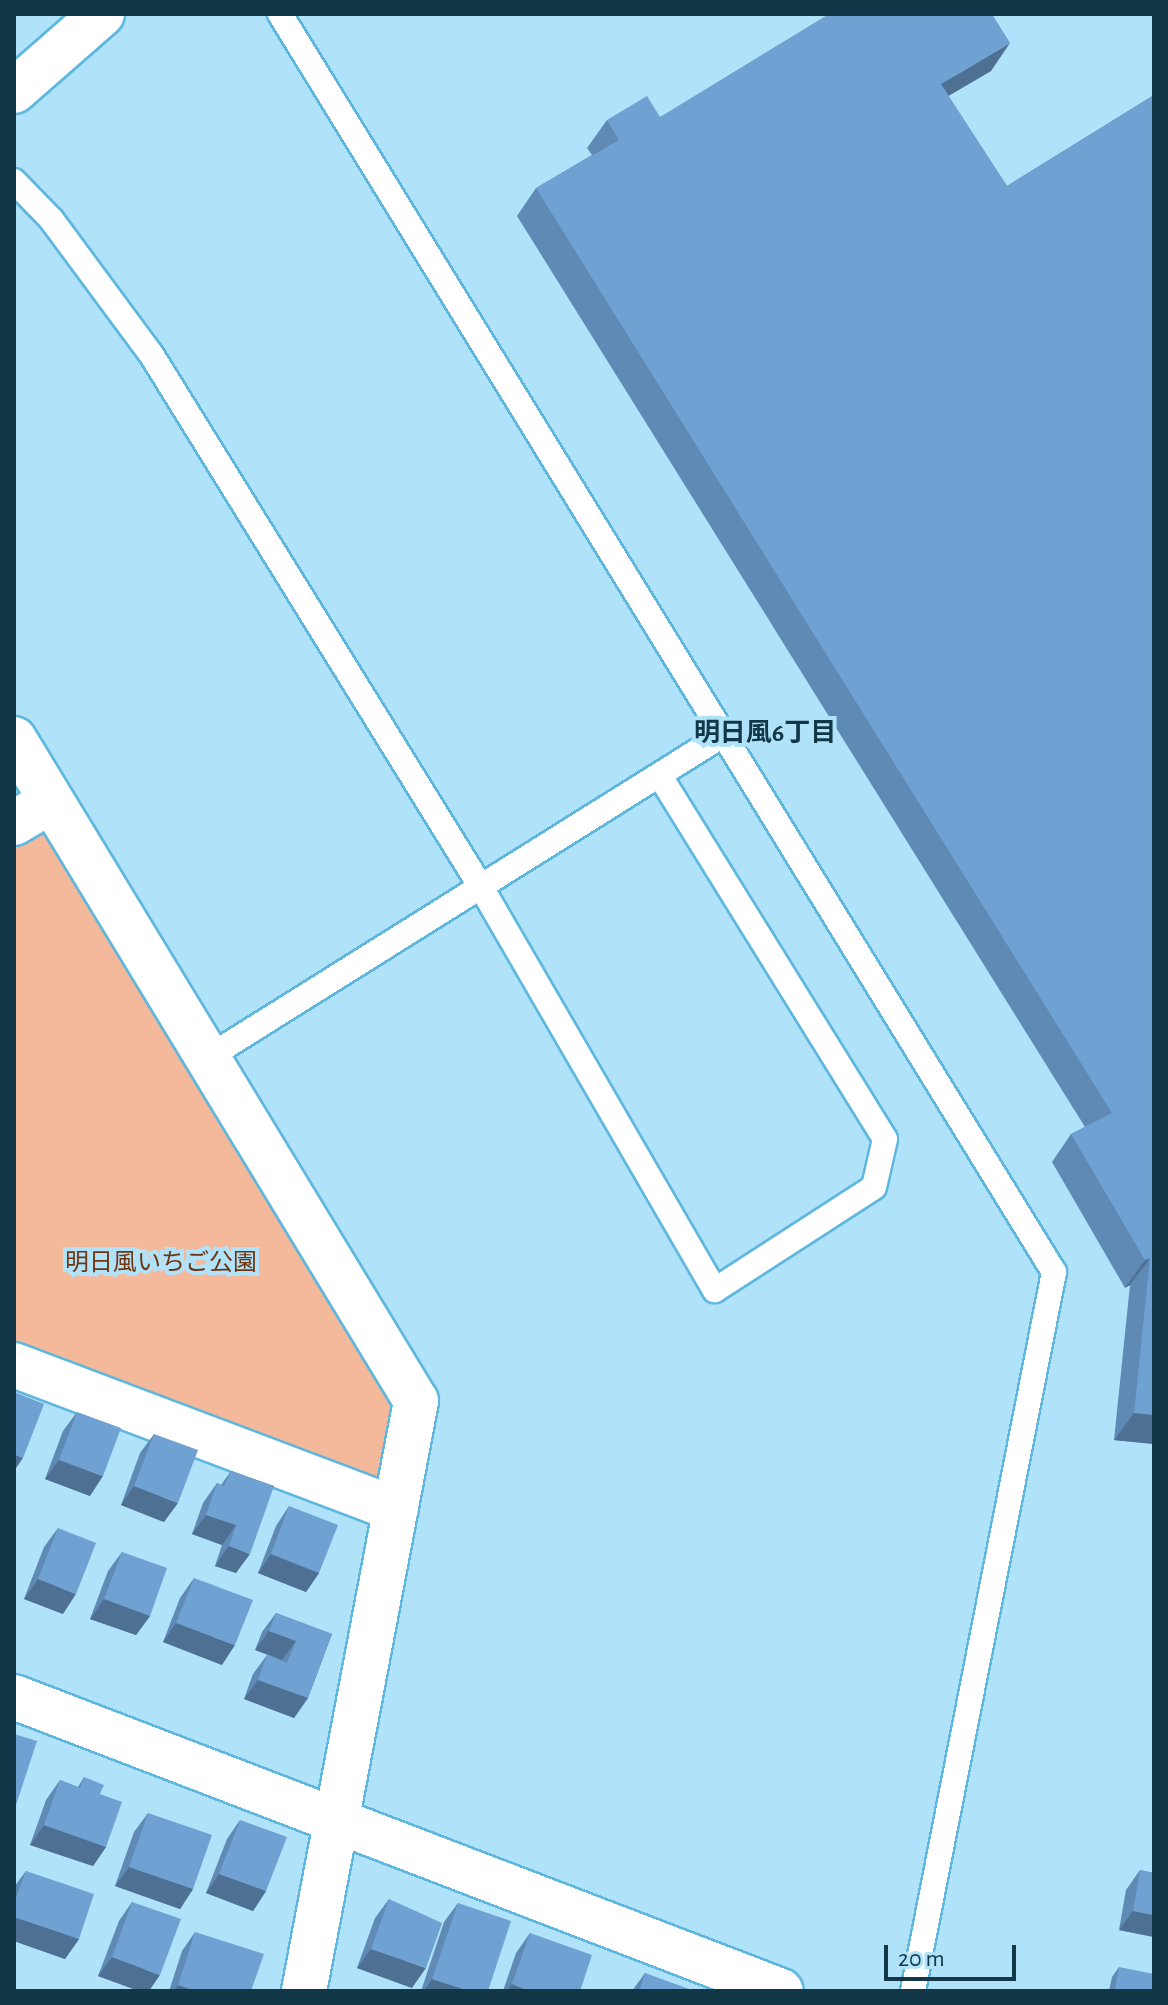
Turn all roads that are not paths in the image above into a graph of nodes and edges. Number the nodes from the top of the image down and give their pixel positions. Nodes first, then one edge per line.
1 (102, 14) edge
2 (280, 14) edge
3 (14, 91) edge
4 (14, 181) edge
5 (723, 735) junction
6 (14, 739) edge
7 (659, 775) junction
8 (51, 801) junction
9 (14, 823) edge
10 (481, 887) junction
11 (207, 1058) junction
12 (14, 1365) edge
13 (396, 1509) junction
14 (14, 1697) edge
15 (335, 1820) junction
16 (304, 1991) edge
17 (781, 1991) edge
18 (913, 1991) edge

1 - 3 street
2 - 5 lane
4 - 10 lane
5 - 7 lane
5 - 18 lane
6 - 8 street
7 - 10 lane
7 - 10 lane
8 - 9 street
8 - 11 street
10 - 11 lane
11 - 13 street
12 - 13 street
13 - 15 street
14 - 15 street
15 - 16 street
15 - 17 street

